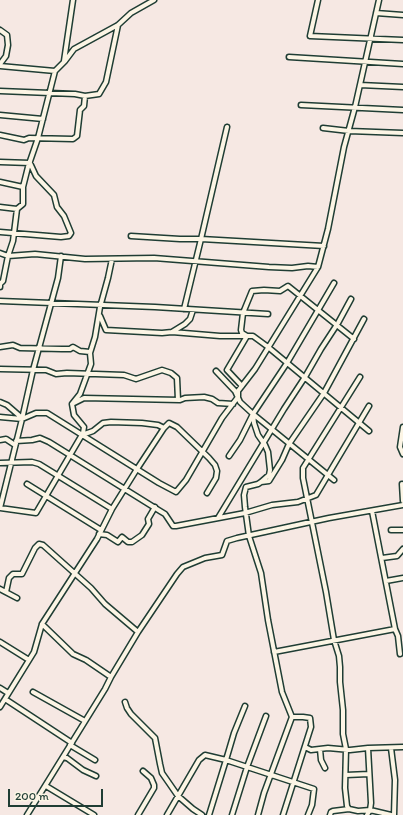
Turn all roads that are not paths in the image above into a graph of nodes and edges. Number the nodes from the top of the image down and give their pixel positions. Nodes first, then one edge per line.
1 (74, 0) edge
2 (154, 0) edge
3 (318, 0) edge
4 (379, 0) edge
5 (376, 13) junction
6 (403, 15) edge
7 (118, 25) junction
8 (0, 30) edge
9 (371, 38) junction
10 (403, 40) edge
11 (289, 57) dead end
12 (365, 61) junction
13 (64, 63) junction
14 (403, 64) edge
15 (0, 65) edge
16 (55, 71) junction
17 (360, 85) junction
18 (403, 87) edge
19 (0, 91) edge
20 (50, 93) junction
21 (85, 96) junction
22 (301, 104) dead end
23 (355, 107) junction
24 (403, 110) edge
25 (0, 115) edge
26 (43, 119) junction
27 (227, 127) dead end
28 (323, 128) dead end
29 (349, 131) junction
30 (403, 133) edge
31 (0, 136) edge
32 (38, 138) junction
33 (0, 162) edge
34 (30, 163) junction
35 (0, 182) edge
36 (23, 187) junction
37 (0, 207) edge
38 (18, 209) junction
39 (0, 232) edge
40 (15, 233) junction
41 (131, 236) dead end
42 (201, 239) junction
43 (324, 246) junction
44 (0, 253) edge
45 (8, 256) junction
46 (61, 256) junction
47 (112, 259) junction
48 (196, 261) junction
49 (318, 267) junction
50 (2, 278) edge
51 (334, 283) dead end
52 (0, 287) edge
53 (300, 295) junction
54 (351, 299) dead end
55 (0, 301) edge
56 (51, 303) junction
57 (101, 305) junction
58 (184, 309) junction
59 (194, 310) junction
60 (318, 310) junction
61 (243, 313) junction
62 (268, 314) dead end
63 (100, 316) junction
64 (364, 319) dead end
65 (337, 325) junction
66 (172, 332) junction
67 (247, 336) junction
68 (354, 339) junction
69 (0, 347) edge
70 (268, 347) junction
71 (38, 348) junction
72 (90, 352) junction
73 (287, 363) junction
74 (0, 369) edge
75 (33, 370) junction
76 (216, 371) dead end
77 (86, 374) junction
78 (360, 377) dead end
79 (305, 378) junction
80 (242, 386) junction
81 (324, 392) junction
82 (238, 397) junction
83 (178, 400) junction
84 (0, 402) edge
85 (72, 404) junction
86 (232, 404) junction
87 (369, 406) dead end
88 (340, 407) junction
89 (253, 414) junction
90 (0, 417) edge
91 (22, 419) junction
92 (359, 423) junction
93 (403, 427) edge
94 (164, 428) junction
95 (272, 430) junction
96 (369, 431) dead end
97 (82, 435) junction
98 (0, 440) edge
99 (16, 443) junction
100 (264, 443) junction
101 (289, 444) junction
102 (202, 452) junction
103 (403, 454) edge
104 (71, 455) junction
105 (229, 456) dead end
106 (309, 460) junction
107 (0, 462) edge
108 (10, 463) junction
109 (137, 469) junction
110 (327, 475) junction
111 (58, 476) junction
112 (334, 480) dead end
113 (261, 482) junction
114 (27, 484) dead end
115 (402, 484) dead end
116 (125, 489) junction
117 (207, 493) dead end
118 (46, 496) junction
119 (308, 499) junction
120 (403, 501) edge
121 (403, 505) edge
122 (155, 507) junction
123 (0, 508) edge
124 (112, 509) junction
125 (372, 511) junction
126 (246, 513) junction
127 (218, 518) junction
128 (312, 522) junction
129 (101, 530) junction
130 (391, 530) dead end
131 (403, 530) edge
132 (99, 534) junction
133 (249, 536) junction
134 (403, 549) edge
135 (382, 558) junction
136 (75, 573) junction
137 (403, 578) edge
138 (386, 581) junction
139 (0, 589) edge
140 (6, 592) junction
141 (17, 598) dead end
142 (42, 624) junction
143 (395, 629) junction
144 (138, 632) junction
145 (334, 640) junction
146 (0, 642) edge
147 (274, 652) junction
148 (400, 654) dead end
149 (29, 660) junction
150 (111, 677) junction
151 (0, 688) edge
152 (32, 692) dead end
153 (8, 693) junction
154 (5, 699) junction
155 (125, 702) dead end
156 (245, 706) dead end
157 (0, 707) edge
158 (266, 716) dead end
159 (292, 717) junction
160 (85, 721) junction
161 (71, 744) junction
162 (305, 747) junction
163 (403, 747) edge
164 (368, 748) junction
165 (391, 748) junction
166 (320, 749) junction
167 (346, 749) junction
168 (63, 757) junction
169 (95, 760) dead end
170 (226, 760) junction
171 (247, 767) junction
172 (325, 768) dead end
173 (143, 771) dead end
174 (369, 774) junction
175 (272, 775) junction
176 (346, 775) junction
177 (96, 776) dead end
178 (294, 782) junction
179 (46, 786) junction
180 (178, 796) junction
181 (349, 809) junction
182 (370, 810) junction
183 (26, 815) edge
184 (94, 815) edge
185 (138, 815) edge
186 (167, 815) edge
187 (202, 815) edge
188 (209, 815) edge
189 (232, 815) edge
190 (258, 815) edge
191 (283, 815) edge
192 (308, 815) edge
193 (330, 815) edge
194 (367, 815) edge
195 (393, 815) edge

1 - 13 street
2 - 7 street
3 - 9 street
4 - 5 street
5 - 6 street
5 - 9 street
7 - 13 street
7 - 21 street
8 - 15 street
9 - 10 street
9 - 12 street
11 - 12 street
12 - 14 street
12 - 17 street
13 - 16 street
15 - 16 street
16 - 20 street
17 - 18 street
17 - 23 street
19 - 20 street
20 - 21 street
20 - 26 street
21 - 32 street
22 - 23 street
23 - 24 street
23 - 29 street
25 - 26 street
26 - 32 street
27 - 42 street
28 - 29 street
29 - 30 street
29 - 43 street
31 - 32 street
32 - 34 street
33 - 34 street
34 - 36 street
34 - 40 street
35 - 36 street
36 - 38 street
37 - 38 street
38 - 40 street
39 - 40 street
40 - 45 street
41 - 42 street
42 - 43 street
42 - 48 street
43 - 49 street
44 - 45 street
45 - 46 street
45 - 50 street
46 - 47 street
46 - 56 street
47 - 48 street
47 - 57 street
48 - 49 street
48 - 58 street
49 - 53 street
50 - 52 street
51 - 60 street
53 - 60 street
53 - 61 street
53 - 70 street
54 - 65 street
55 - 56 street
56 - 57 street
56 - 71 street
57 - 58 street
57 - 63 street
58 - 59 street
59 - 61 street
59 - 66 street
60 - 65 street
60 - 73 street
61 - 62 street
61 - 67 street
63 - 66 street
63 - 72 street
64 - 68 street
65 - 68 street
65 - 79 street
66 - 67 street
67 - 70 street
67 - 80 street
68 - 81 street
69 - 71 street
70 - 73 street
70 - 80 street
71 - 72 street
71 - 75 street
72 - 77 street
73 - 79 street
73 - 89 street
74 - 75 street
75 - 77 street
75 - 91 street
76 - 82 street
77 - 83 street
77 - 85 street
78 - 88 street
79 - 81 street
79 - 95 street
80 - 82 street
81 - 88 street
81 - 101 street
82 - 86 street
82 - 89 street
83 - 85 street
83 - 86 street
84 - 91 street
85 - 97 street
86 - 102 street
87 - 92 street
88 - 92 street
88 - 106 street
89 - 95 street
89 - 100 street
89 - 105 street
90 - 91 street
91 - 97 street
91 - 99 street
92 - 96 street
92 - 110 street
93 - 103 street
94 - 97 street
94 - 102 street
94 - 109 street
95 - 100 street
95 - 101 street
97 - 104 street
97 - 109 street
98 - 99 street
99 - 104 street
99 - 108 street
100 - 113 street
100 - 127 street
101 - 106 street
101 - 113 street
102 - 109 street
102 - 117 street
104 - 111 street
104 - 116 street
106 - 110 street
106 - 119 street
107 - 108 street
108 - 111 street
108 - 123 street
109 - 116 street
110 - 112 street
110 - 119 street
111 - 118 street
111 - 124 street
113 - 126 street
114 - 118 street
115 - 120 street
116 - 122 street
116 - 124 street
118 - 123 street
118 - 129 street
119 - 126 street
119 - 128 street
121 - 125 street
122 - 127 street
122 - 132 street
124 - 129 street
125 - 128 street
125 - 135 street
126 - 127 street
126 - 133 street
128 - 133 street
128 - 145 street
129 - 132 street
130 - 131 street
132 - 136 street
133 - 144 street
133 - 147 street
134 - 135 street
135 - 138 street
136 - 140 street
136 - 142 street
136 - 144 street
137 - 138 street
138 - 143 street
139 - 140 street
140 - 141 street
142 - 149 street
142 - 150 street
143 - 145 street
143 - 148 street
144 - 150 street
145 - 147 street
145 - 167 street
146 - 149 street
147 - 159 street
149 - 153 street
150 - 160 street
151 - 153 street
152 - 160 street
153 - 154 street
154 - 157 street
154 - 161 street
155 - 180 street
156 - 170 street
158 - 171 street
159 - 162 street
159 - 175 street
160 - 161 street
161 - 168 street
161 - 169 street
162 - 166 street
162 - 178 street
163 - 165 street
164 - 165 street
164 - 167 street
164 - 174 street
165 - 195 street
166 - 167 street
166 - 172 street
167 - 176 street
168 - 177 street
168 - 179 street
170 - 171 street
170 - 180 street
170 - 188 street
171 - 175 street
171 - 189 street
173 - 185 street
174 - 176 street
174 - 182 street
175 - 178 street
175 - 190 street
176 - 181 street
178 - 191 street
178 - 192 street
179 - 183 street
179 - 184 street
180 - 186 street
180 - 187 street
181 - 182 street
181 - 193 street
182 - 194 street
182 - 195 street

